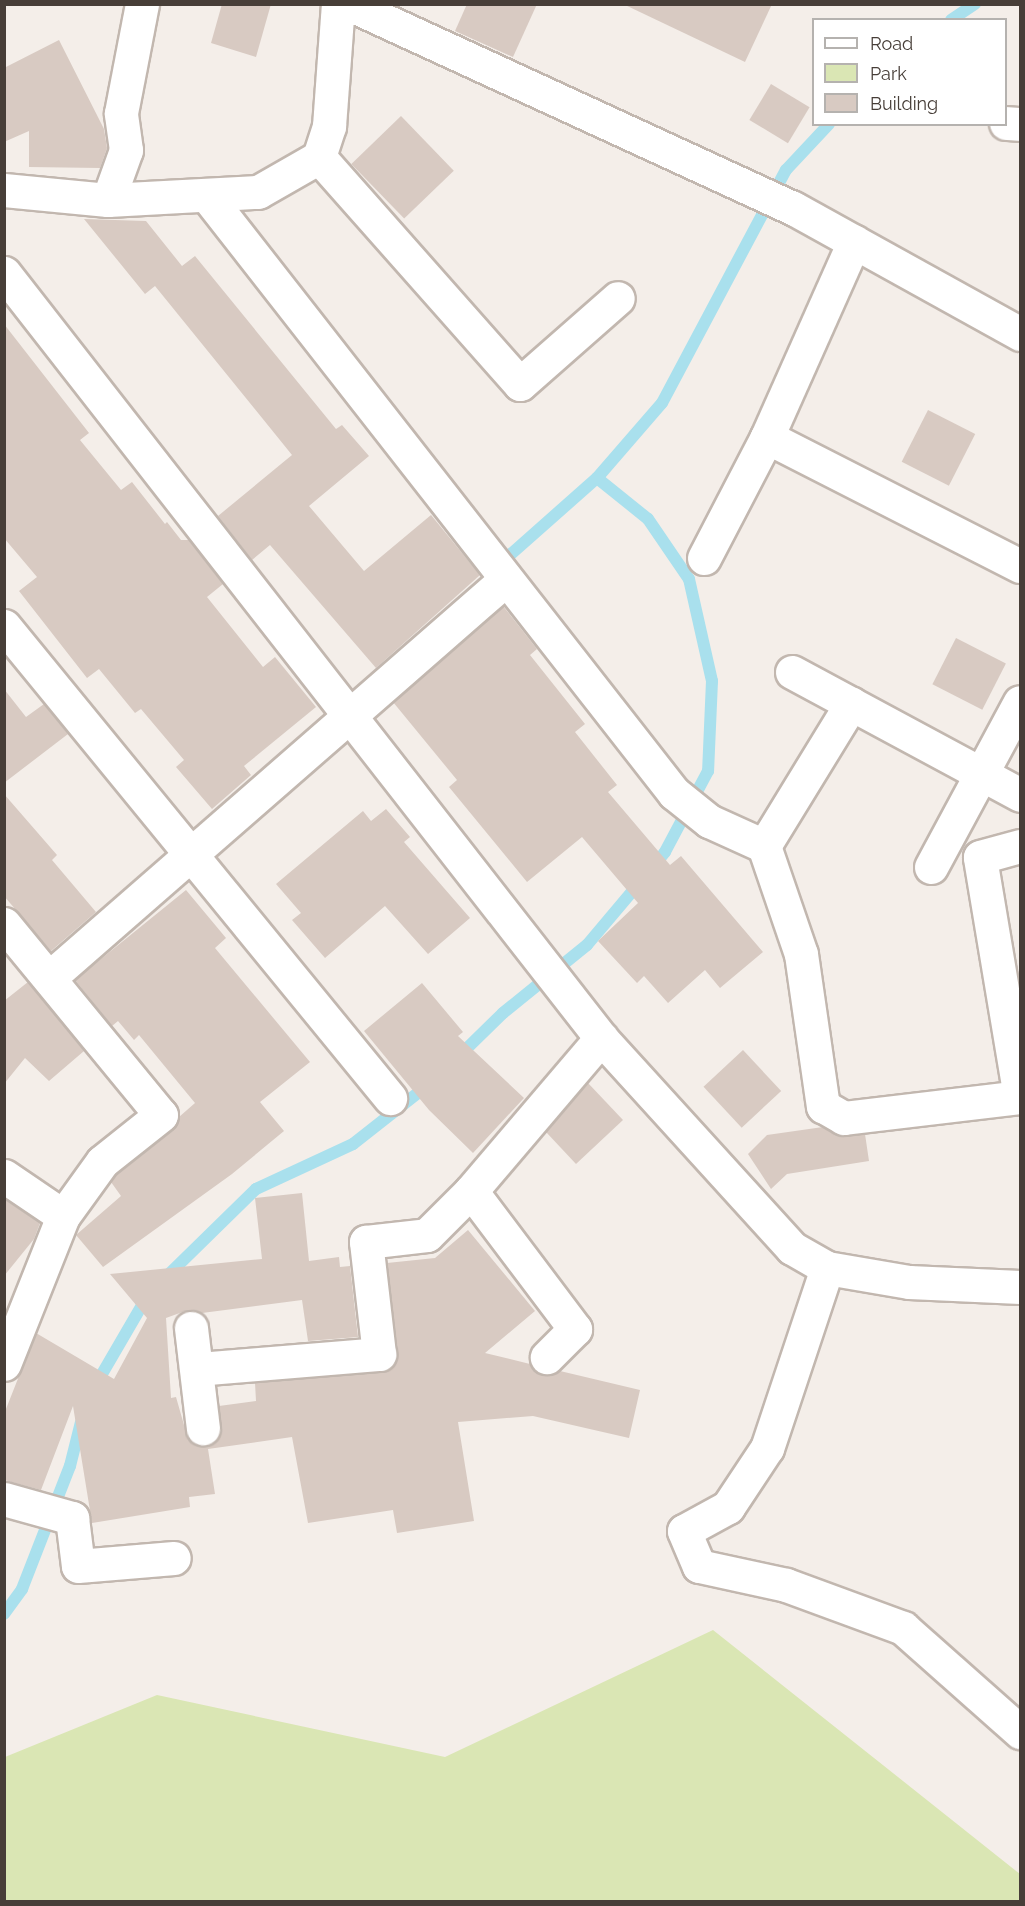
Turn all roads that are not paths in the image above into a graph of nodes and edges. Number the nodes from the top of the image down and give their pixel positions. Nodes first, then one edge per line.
1 (142, 4) edge
2 (338, 4) edge
3 (349, 4) edge
4 (318, 157) junction
5 (4, 190) edge
6 (208, 197) junction
7 (108, 200) junction
8 (854, 242) junction
9 (4, 273) edge
10 (618, 298) dead end
11 (1020, 334) edge
12 (767, 437) junction
13 (704, 558) dead end
14 (1020, 566) edge
15 (505, 580) junction
16 (4, 626) edge
17 (792, 672) dead end
18 (1020, 702) edge
19 (851, 704) junction
20 (349, 715) junction
21 (982, 774) junction
22 (1020, 795) edge
23 (764, 846) junction
24 (1020, 846) edge
25 (194, 854) junction
26 (931, 867) dead end
27 (4, 924) edge
28 (49, 978) junction
29 (601, 1038) junction
30 (1020, 1097) edge
31 (390, 1098) dead end
32 (4, 1176) edge
33 (471, 1191) junction
34 (63, 1216) junction
35 (827, 1268) junction
36 (1020, 1287) edge
37 (191, 1328) dead end
38 (547, 1357) dead end
39 (4, 1364) edge
40 (197, 1369) junction
41 (203, 1428) dead end
42 (4, 1499) edge
43 (174, 1558) dead end
44 (1020, 1731) edge

1 - 7 street
2 - 4 street
3 - 8 street
4 - 6 street
4 - 10 street
5 - 7 street
6 - 7 street
6 - 15 street
8 - 11 street
8 - 12 street
9 - 20 street
12 - 13 street
12 - 14 street
15 - 20 street
15 - 23 street
16 - 25 street
17 - 19 street
18 - 21 street
19 - 21 street
19 - 23 street
20 - 25 street
20 - 29 street
21 - 22 street
21 - 26 street
23 - 30 street
24 - 30 street
25 - 28 street
25 - 31 street
27 - 28 street
28 - 34 street
29 - 33 street
29 - 35 street
32 - 34 street
33 - 38 street
33 - 40 street
34 - 39 street
35 - 36 street
35 - 44 street
37 - 40 street
40 - 41 street
42 - 43 street

